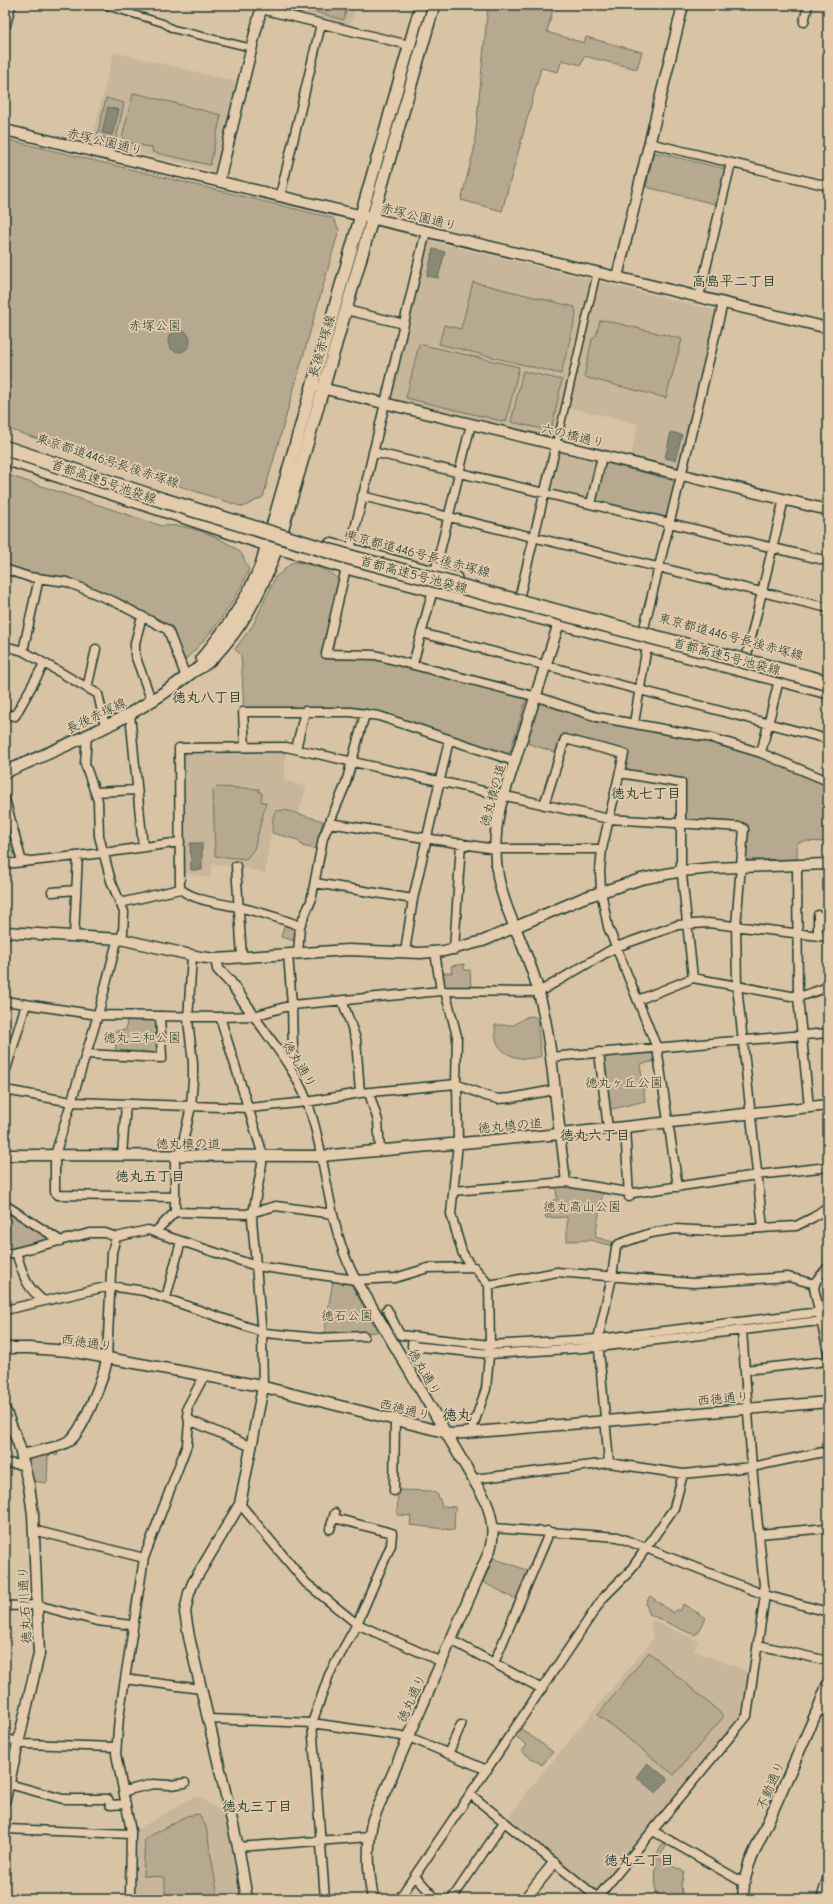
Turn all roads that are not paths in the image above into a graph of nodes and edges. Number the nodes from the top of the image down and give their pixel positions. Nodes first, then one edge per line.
1 (10, 5) edge
2 (103, 5) edge
3 (421, 5) edge
4 (434, 5) edge
5 (683, 5) edge
6 (808, 5) edge
7 (262, 7) edge
8 (804, 22) dead end
9 (5, 24) edge
10 (321, 24) junction
11 (409, 45) junction
12 (252, 48) junction
13 (5, 130) edge
14 (650, 143) junction
15 (731, 163) junction
16 (219, 181) junction
17 (828, 186) edge
18 (280, 196) junction
19 (360, 216) junction
20 (372, 218) junction
21 (426, 231) junction
22 (597, 272) junction
23 (617, 277) junction
24 (699, 297) junction
25 (723, 303) junction
26 (346, 310) junction
27 (404, 324) junction
28 (828, 328) edge
29 (311, 386) junction
30 (324, 389) junction
31 (385, 403) junction
32 (471, 424) junction
33 (5, 441) edge
34 (556, 445) junction
35 (5, 448) edge
36 (373, 452) junction
37 (5, 454) edge
38 (602, 456) junction
39 (5, 459) edge
40 (459, 472) junction
41 (681, 475) junction
42 (544, 493) junction
43 (362, 496) junction
44 (784, 499) junction
45 (590, 504) junction
46 (828, 510) edge
47 (449, 517) junction
48 (670, 523) junction
49 (271, 528) junction
50 (282, 531) junction
51 (534, 537) junction
52 (272, 546) junction
53 (772, 548) junction
54 (350, 550) junction
55 (828, 561) edge
56 (659, 567) junction
57 (346, 568) junction
58 (5, 569) edge
59 (435, 572) junction
60 (39, 578) junction
61 (433, 590) junction
62 (762, 592) junction
63 (520, 595) junction
64 (828, 608) edge
65 (142, 616) junction
66 (559, 623) junction
67 (644, 628) junction
68 (422, 633) junction
69 (5, 646) edge
70 (647, 646) junction
71 (96, 649) dead end
72 (23, 651) junction
73 (747, 655) junction
74 (44, 664) junction
75 (413, 664) junction
76 (545, 666) junction
77 (190, 675) junction
78 (828, 676) edge
79 (779, 680) junction
80 (828, 683) edge
81 (87, 688) junction
82 (828, 688) edge
83 (640, 690) junction
84 (828, 693) edge
85 (535, 697) junction
86 (152, 702) junction
87 (305, 711) junction
88 (5, 714) edge
89 (130, 714) junction
90 (365, 714) junction
91 (634, 723) junction
92 (768, 724) junction
93 (105, 726) junction
94 (87, 736) junction
95 (449, 740) junction
96 (828, 740) edge
97 (245, 747) junction
98 (296, 749) junction
99 (760, 753) junction
100 (514, 761) junction
101 (351, 762) junction
102 (5, 772) edge
103 (620, 773) junction
104 (439, 781) junction
105 (828, 781) edge
106 (137, 790) junction
107 (96, 792) junction
108 (503, 796) junction
109 (5, 799) edge
110 (544, 805) junction
111 (609, 819) junction
112 (329, 823) junction
113 (682, 823) junction
114 (426, 838) junction
115 (180, 842) junction
116 (461, 843) junction
117 (143, 847) junction
118 (495, 849) junction
119 (602, 849) junction
120 (103, 853) junction
121 (78, 856) junction
122 (22, 862) junction
123 (5, 864) edge
124 (828, 864) edge
125 (797, 865) junction
126 (236, 866) dead end
127 (741, 866) junction
128 (682, 871) junction
129 (315, 883) junction
130 (180, 889) junction
131 (76, 890) junction
132 (601, 891) junction
133 (52, 892) dead end
134 (413, 899) junction
135 (120, 903) junction
136 (238, 907) junction
137 (818, 915) dead end
138 (689, 924) junction
139 (300, 926) junction
140 (736, 926) junction
141 (514, 928) junction
142 (5, 932) edge
143 (796, 934) junction
144 (74, 936) junction
145 (818, 936) junction
146 (828, 937) edge
147 (120, 939) junction
148 (616, 947) junction
149 (454, 950) junction
150 (405, 952) junction
151 (435, 952) junction
152 (293, 954) junction
153 (192, 956) junction
154 (242, 957) junction
155 (216, 959) junction
156 (693, 978) junction
157 (737, 986) junction
158 (828, 987) edge
159 (443, 991) junction
160 (539, 992) junction
161 (798, 997) junction
162 (342, 1000) junction
163 (638, 1000) junction
164 (5, 1001) edge
165 (26, 1004) junction
166 (292, 1005) junction
167 (98, 1015) junction
168 (160, 1016) junction
169 (188, 1016) junction
170 (254, 1016) junction
171 (220, 1017) junction
172 (828, 1033) edge
173 (802, 1035) junction
174 (743, 1040) junction
175 (657, 1048) junction
176 (600, 1052) junction
177 (86, 1054) junction
178 (550, 1057) junction
179 (289, 1066) junction
180 (5, 1073) edge
181 (456, 1084) junction
182 (5, 1090) edge
183 (554, 1090) junction
184 (360, 1093) junction
185 (369, 1093) junction
186 (72, 1102) junction
187 (307, 1102) junction
188 (126, 1104) junction
189 (828, 1105) edge
190 (191, 1106) junction
191 (810, 1107) junction
192 (249, 1108) junction
193 (751, 1114) junction
194 (668, 1122) junction
195 (625, 1127) junction
196 (608, 1129) junction
197 (560, 1134) junction
198 (458, 1143) junction
199 (380, 1150) junction
200 (5, 1155) edge
201 (55, 1155) junction
202 (122, 1155) junction
203 (178, 1156) junction
204 (262, 1156) junction
205 (321, 1156) junction
206 (828, 1167) edge
207 (757, 1175) junction
208 (566, 1182) junction
209 (678, 1187) junction
210 (454, 1191) junction
211 (629, 1195) junction
212 (175, 1198) junction
213 (5, 1206) edge
214 (828, 1206) edge
215 (175, 1212) junction
216 (253, 1213) junction
217 (333, 1214) junction
218 (763, 1228) junction
219 (155, 1232) junction
220 (116, 1237) junction
221 (61, 1240) junction
222 (180, 1241) junction
223 (16, 1252) junction
224 (5, 1255) edge
225 (256, 1266) junction
226 (471, 1267) junction
227 (828, 1267) edge
228 (612, 1277) junction
229 (356, 1280) junction
230 (815, 1284) junction
231 (489, 1285) junction
232 (110, 1286) junction
233 (166, 1298) junction
234 (44, 1301) junction
235 (388, 1309) dead end
236 (5, 1310) edge
237 (828, 1311) edge
238 (819, 1312) junction
239 (824, 1321) edge
240 (742, 1330) junction
241 (261, 1331) junction
242 (364, 1336) dead end
243 (413, 1337) junction
244 (598, 1343) junction
245 (490, 1345) junction
246 (5, 1348) edge
247 (828, 1352) edge
248 (490, 1354) junction
249 (107, 1358) junction
250 (828, 1361) edge
251 (745, 1370) junction
252 (204, 1376) junction
253 (263, 1387) junction
254 (828, 1402) edge
255 (748, 1409) junction
256 (5, 1410) edge
257 (189, 1420) junction
258 (396, 1420) junction
259 (604, 1421) junction
260 (471, 1432) junction
261 (445, 1433) junction
262 (252, 1446) junction
263 (828, 1451) edge
264 (24, 1460) junction
265 (5, 1463) edge
266 (609, 1463) junction
267 (752, 1467) junction
268 (683, 1474) junction
269 (473, 1479) junction
270 (394, 1491) dead end
271 (240, 1504) junction
272 (493, 1528) junction
273 (828, 1528) edge
274 (330, 1529) dead end
275 (34, 1530) junction
276 (548, 1531) junction
277 (759, 1534) junction
278 (646, 1548) junction
279 (144, 1558) junction
280 (765, 1596) junction
281 (37, 1605) junction
282 (5, 1606) edge
283 (828, 1612) edge
284 (357, 1624) junction
285 (132, 1625) junction
286 (451, 1640) junction
287 (758, 1645) junction
288 (828, 1661) edge
289 (442, 1662) junction
290 (494, 1663) junction
291 (125, 1679) junction
292 (828, 1683) edge
293 (201, 1689) junction
294 (542, 1689) junction
295 (818, 1709) junction
296 (828, 1713) edge
297 (208, 1719) junction
298 (312, 1723) junction
299 (461, 1725) dead end
300 (409, 1737) junction
301 (5, 1738) edge
302 (18, 1743) junction
303 (116, 1747) junction
304 (448, 1754) junction
305 (486, 1770) junction
306 (185, 1783) dead end
307 (9, 1784) junction
308 (124, 1791) junction
309 (470, 1794) junction
310 (5, 1799) edge
311 (126, 1804) junction
312 (504, 1822) junction
313 (5, 1829) edge
314 (653, 1831) junction
315 (131, 1834) junction
316 (369, 1837) junction
317 (321, 1841) junction
318 (238, 1847) junction
319 (554, 1863) junction
320 (415, 1876) junction
321 (828, 1876) edge
322 (744, 1883) junction
323 (130, 1899) edge
324 (247, 1899) edge
325 (325, 1899) edge
326 (373, 1899) edge
327 (399, 1899) edge
328 (436, 1899) edge
329 (452, 1899) edge
330 (525, 1899) edge
331 (598, 1899) edge
332 (744, 1899) edge
333 (821, 1899) edge

1 - 9 street
2 - 12 street
3 - 11 main road, 長後赤塚線
4 - 20 main road, 長後赤塚線
5 - 14 street
6 - 8 street
7 - 10 street
7 - 12 street
10 - 11 street
10 - 18 street
11 - 19 main road, 長後赤塚線
12 - 16 street
13 - 16 street, 赤塚公園通り
14 - 15 street
14 - 23 street
15 - 17 street
15 - 24 street
16 - 18 street, 赤塚公園通り
18 - 19 street, 赤塚公園通り
19 - 20 street, 赤塚公園通り
19 - 29 main road, 長後赤塚線
20 - 21 street, 赤塚公園通り
20 - 26 main road, 長後赤塚線
21 - 22 street, 赤塚公園通り
21 - 27 street
22 - 23 street, 赤塚公園通り
22 - 34 street
23 - 24 street, 赤塚公園通り
24 - 25 street, 赤塚公園通り
25 - 28 street, 赤塚公園通り
25 - 41 street
26 - 27 street
26 - 30 main road, 長後赤塚線
27 - 31 street
29 - 30 street, 六の橋通り
29 - 49 main road, 長後赤塚線
30 - 31 street, 六の橋通り
30 - 50 main road, 長後赤塚線
31 - 32 street, 六の橋通り
31 - 36 street
32 - 34 street, 六の橋通り
32 - 40 street
33 - 49 main road, 東京都道446号長後赤塚線
34 - 38 street, 六の橋通り
34 - 42 street
35 - 80 highway, 首都高速5号池袋線, bridge
36 - 40 street
36 - 43 street
37 - 82 highway, 首都高速5号池袋線
38 - 41 street, 六の橋通り
38 - 45 street
39 - 52 main road
40 - 42 street
40 - 47 street
41 - 44 street, 六の橋通り
41 - 48 street
42 - 45 street
42 - 51 street
43 - 47 street
43 - 54 street
44 - 46 street, 六の橋通り
44 - 53 street
45 - 48 street
47 - 51 street
47 - 59 street
48 - 53 street
48 - 56 street
49 - 50 main road, 東京都道446号長後赤塚線
49 - 52 main road, 長後赤塚線
50 - 52 main road, 長後赤塚線
50 - 54 main road, 東京都道446号長後赤塚線
51 - 56 street
51 - 63 street
52 - 57 main road
52 - 77 main road, 長後赤塚線
53 - 55 street
53 - 62 street
54 - 59 main road, 東京都道446号長後赤塚線
56 - 62 street
56 - 67 street
57 - 61 main road
57 - 75 street
58 - 60 street
59 - 63 main road, 東京都道446号長後赤塚線
60 - 65 street
60 - 72 street
61 - 66 main road
61 - 68 street
62 - 64 street
62 - 73 street
63 - 67 main road, 東京都道446号長後赤塚線
65 - 77 street
65 - 86 street
66 - 70 main road
66 - 76 street, 徳丸槙の道
67 - 73 main road, 東京都道446号長後赤塚線
68 - 75 street
68 - 76 street
69 - 72 street
70 - 79 main road
70 - 83 street
71 - 81 street
72 - 74 street
73 - 78 main road, 東京都道446号長後赤塚線
74 - 81 street
74 - 88 street
75 - 85 street
76 - 83 street
76 - 85 street, 徳丸槙の道
77 - 86 main road, 長後赤塚線
79 - 84 main road
79 - 92 street
81 - 93 street
83 - 91 street
83 - 92 street
85 - 91 street
85 - 100 street, 徳丸槙の道
86 - 89 main road, 長後赤塚線
87 - 90 street
87 - 97 street
87 - 98 street
89 - 93 main road, 長後赤塚線
89 - 106 street
90 - 95 street
90 - 101 street
91 - 99 street
92 - 96 street
92 - 99 street
93 - 94 main road, 長後赤塚線
94 - 102 main road, 長後赤塚線
94 - 107 street
95 - 100 street
95 - 104 street
97 - 98 street
97 - 115 street
98 - 101 street
99 - 105 street
100 - 108 street, 徳丸槙の道
101 - 104 street
101 - 112 street
103 - 110 street
103 - 111 street
103 - 113 street
104 - 108 street
104 - 114 street
106 - 107 street
106 - 117 street
107 - 120 street
108 - 110 street
108 - 118 street, 徳丸槙の道
109 - 122 street
110 - 111 street
111 - 113 street
111 - 119 street
112 - 114 street
112 - 129 street
113 - 127 street
113 - 128 street
114 - 116 street
114 - 134 street
115 - 117 street
115 - 130 street
116 - 118 street
116 - 149 street
117 - 120 street
118 - 119 street
118 - 141 street, 徳丸槙の道
119 - 132 street
120 - 121 street
120 - 135 street
121 - 122 street
121 - 131 street
122 - 123 street
124 - 125 street
125 - 127 street
125 - 143 street
126 - 136 street
127 - 128 street
127 - 140 street
128 - 132 street
128 - 138 street
129 - 134 street
129 - 139 street
130 - 135 street
130 - 136 street
131 - 133 street
131 - 144 street
132 - 141 street
132 - 148 street
134 - 150 street
135 - 147 street
136 - 139 street
136 - 154 street
137 - 145 street
138 - 140 street
138 - 148 street
138 - 156 street
139 - 152 street
140 - 143 street
140 - 157 street
141 - 149 street
141 - 160 street, 徳丸槙の道
142 - 144 street
143 - 145 street
143 - 161 street
144 - 147 street
145 - 146 street
147 - 153 street
147 - 167 street
148 - 160 street
148 - 163 street
149 - 151 street
150 - 151 street
150 - 152 street
151 - 159 street
152 - 154 street
152 - 166 street
153 - 155 street
153 - 169 street
154 - 155 street
155 - 170 street, 徳丸通り
156 - 157 street
156 - 163 street
157 - 161 street
157 - 174 street
158 - 161 street
159 - 160 street
159 - 162 street
159 - 181 street
160 - 178 street, 徳丸槙の道
161 - 173 street
162 - 166 street
162 - 184 street
163 - 175 street
164 - 165 street
165 - 167 street
165 - 180 street
166 - 170 street
166 - 179 street
167 - 168 street
167 - 177 street
168 - 169 street
168 - 177 street
169 - 171 street
169 - 190 street
170 - 171 street
170 - 179 street, 徳丸通り
171 - 192 street
172 - 173 street
173 - 174 street
173 - 191 street
174 - 175 street
174 - 193 street
175 - 176 street
175 - 194 street
176 - 178 street
176 - 196 street
177 - 186 street
178 - 183 street, 徳丸槙の道
179 - 187 street, 徳丸通り
181 - 183 street
181 - 185 street
181 - 198 street
182 - 186 street
183 - 197 street, 徳丸槙の道
184 - 185 street
184 - 187 street
185 - 199 street
186 - 188 street
186 - 201 street
187 - 192 street
187 - 205 street, 徳丸通り
188 - 190 street
188 - 202 street
189 - 191 street
190 - 192 street
190 - 203 street
191 - 193 street
192 - 204 street
193 - 194 street
193 - 207 street
194 - 195 street
194 - 209 street
195 - 196 street
195 - 211 street
196 - 197 street
197 - 198 street, 徳丸槙の道
197 - 208 street
198 - 199 street, 徳丸槙の道
198 - 210 street
199 - 205 street, 徳丸槙の道
200 - 201 street, 徳丸槙の道
201 - 202 street, 徳丸槙の道
201 - 212 street
202 - 203 street, 徳丸槙の道
203 - 204 street, 徳丸槙の道
203 - 212 street
204 - 205 street, 徳丸槙の道
204 - 216 street
205 - 217 street, 徳丸通り
206 - 207 street
207 - 209 street
207 - 218 street
208 - 210 street
208 - 211 street
209 - 211 street
210 - 226 street
212 - 215 street
213 - 221 street
214 - 218 street
215 - 216 street
215 - 219 street
216 - 217 street
216 - 225 street
217 - 229 street, 徳丸通り
218 - 228 street
219 - 220 street
219 - 222 street
220 - 221 street
220 - 232 street
221 - 223 street
222 - 225 street
222 - 233 street
223 - 224 street
223 - 234 street
225 - 229 street
225 - 241 street
226 - 229 street
226 - 231 street
227 - 230 street
228 - 230 street
228 - 231 street
228 - 244 street
229 - 261 street, 徳丸通り
230 - 238 street
231 - 245 street
232 - 233 street
232 - 234 street
232 - 249 street
233 - 241 street
234 - 236 street
235 - 243 street
237 - 238 street
238 - 239 street
238 - 244 street
239 - 240 street
239 - 247 street
240 - 244 street
240 - 251 street
241 - 242 street
241 - 253 street
243 - 245 street
243 - 248 street
244 - 245 street
244 - 248 street
244 - 259 street
245 - 248 street
246 - 249 street, 西徳通り
248 - 260 street
249 - 252 street, 西徳通り
249 - 264 street
250 - 251 street
251 - 255 street
252 - 253 street, 西徳通り
252 - 257 street
253 - 258 street, 西徳通り
253 - 262 street
254 - 255 street, 西徳通り
255 - 259 street, 西徳通り
255 - 267 street
256 - 264 street, 徳丸石川通り
257 - 262 street
257 - 279 street
258 - 261 street, 西徳通り
258 - 270 street
259 - 260 street, 西徳通り
259 - 266 street
260 - 261 street, 西徳通り
261 - 269 street, 徳丸通り
262 - 271 street
263 - 267 street
264 - 265 street
264 - 275 street, 徳丸石川通り
266 - 268 street
266 - 269 street
267 - 268 street
267 - 277 street
268 - 278 street
269 - 272 street, 徳丸通り
271 - 284 street
271 - 293 street
272 - 276 street
272 - 286 street, 徳丸通り
273 - 277 street
274 - 284 street
275 - 279 street
275 - 281 street, 徳丸石川通り
276 - 278 street
276 - 290 street
277 - 280 street
278 - 280 street
278 - 294 street
279 - 285 street
280 - 283 street
280 - 287 street
281 - 282 street
281 - 285 street
281 - 302 street, 徳丸石川通り
284 - 289 street
284 - 298 street
285 - 291 street
286 - 289 street, 徳丸通り
286 - 290 street
287 - 288 street
287 - 314 street
289 - 300 street, 徳丸通り
290 - 294 street
291 - 293 street
291 - 303 street
292 - 295 street, 不動通り
293 - 297 street
294 - 305 street
295 - 296 street
295 - 322 street, 不動通り
297 - 298 street
297 - 318 street
298 - 300 street
298 - 317 street
299 - 304 street
300 - 304 street
300 - 316 street, 徳丸通り
301 - 302 street
302 - 303 street
302 - 307 street, 徳丸石川通り
303 - 308 street
304 - 305 street
305 - 309 street
306 - 308 street
307 - 310 street, 徳丸石川通り
307 - 311 street
308 - 311 street
309 - 312 street
309 - 320 street
311 - 315 street
312 - 319 street
312 - 329 street
313 - 315 street
314 - 322 street
314 - 331 street
315 - 323 street
316 - 317 street
316 - 326 street, 徳丸通り
317 - 318 street
317 - 325 street
318 - 324 street
319 - 330 street
319 - 331 street
320 - 327 street
320 - 328 street
321 - 333 street
322 - 332 street, 不動通り

